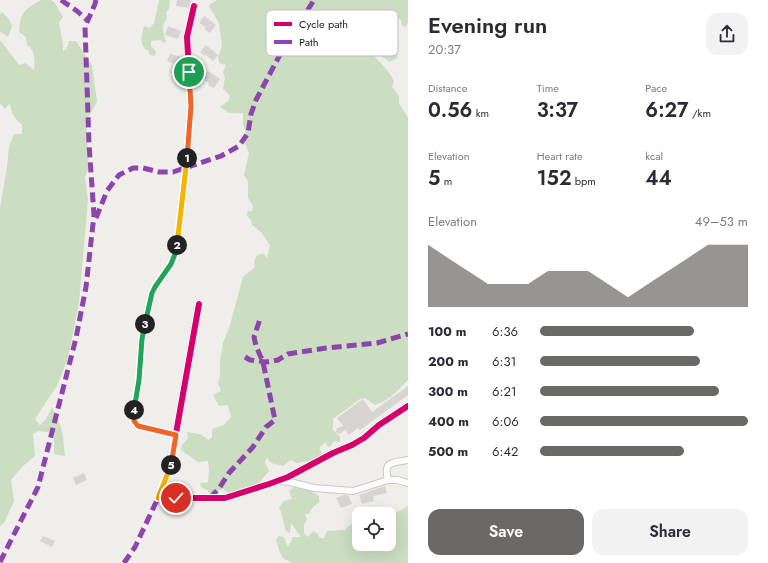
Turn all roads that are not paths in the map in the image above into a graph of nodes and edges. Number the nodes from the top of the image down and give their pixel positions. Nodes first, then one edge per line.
1 (194, 6) dead end
2 (199, 304) dead end
3 (408, 406) edge
4 (176, 435) junction
5 (408, 460) edge
6 (388, 480) junction
7 (408, 483) edge
8 (269, 484) junction

1 - 4 street
2 - 4 street
3 - 8 street
4 - 8 street
5 - 6 street
6 - 7 street
6 - 8 street

